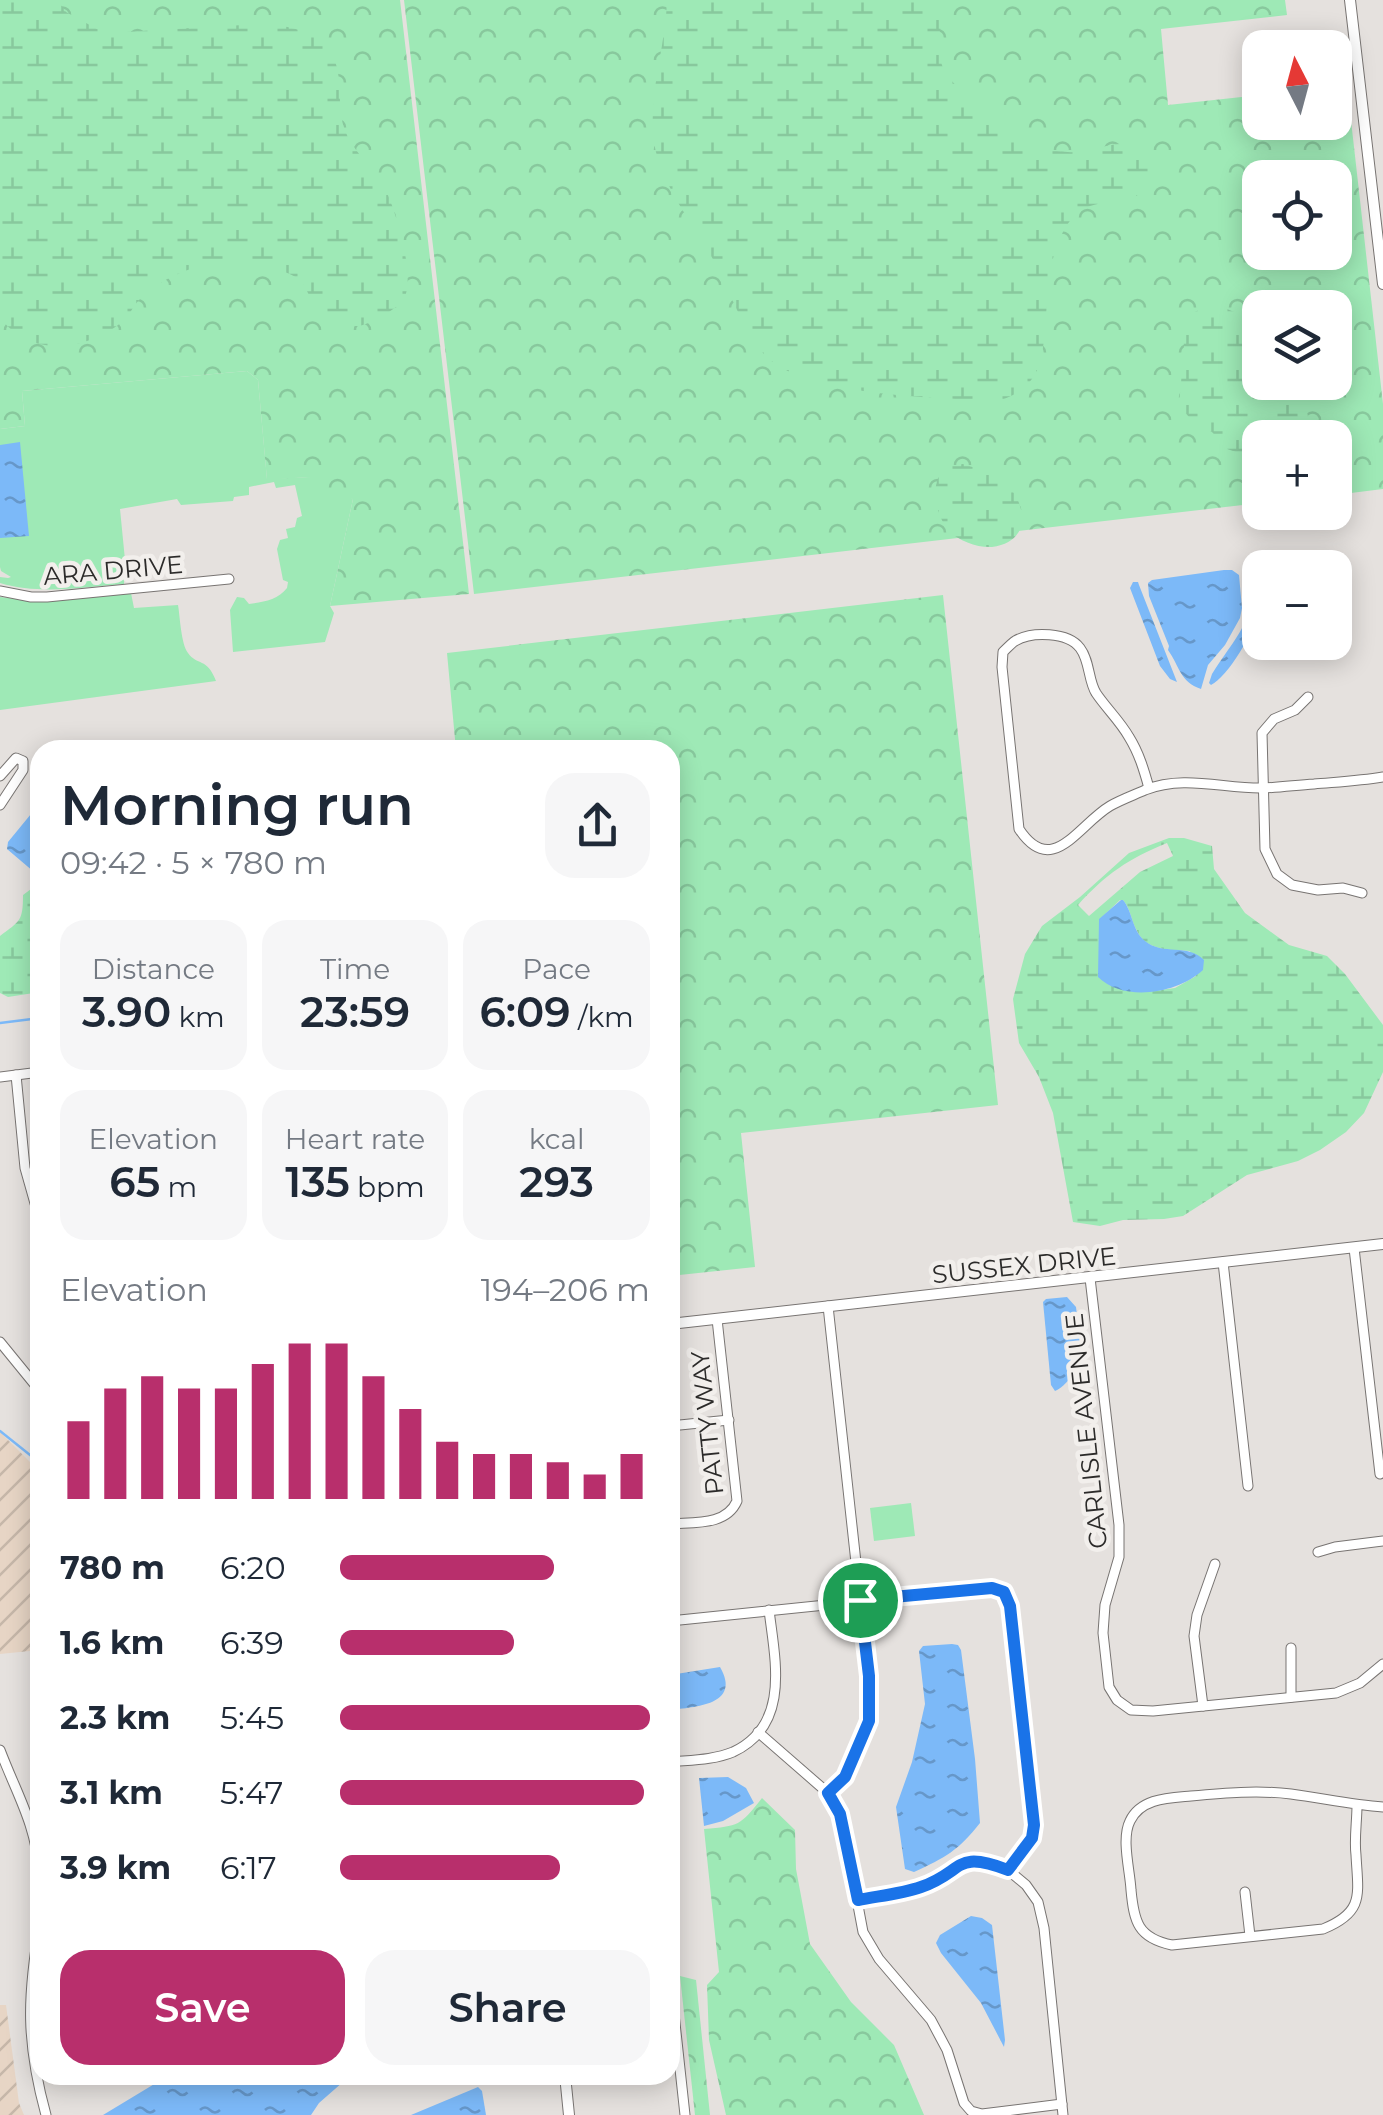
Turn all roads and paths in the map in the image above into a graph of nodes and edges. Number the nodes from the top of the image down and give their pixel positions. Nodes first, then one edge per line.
1 (1350, 0) edge
2 (1383, 284) edge
3 (229, 580) dead end
4 (0, 591) edge
5 (1308, 697) dead end
6 (0, 776) edge
7 (1382, 778) edge
8 (1149, 788) junction
9 (1263, 788) junction
10 (0, 805) edge
11 (1362, 893) dead end
12 (30, 1073) edge
13 (16, 1075) junction
14 (0, 1077) edge
15 (30, 1186) edge
16 (1383, 1244) edge
17 (1354, 1248) junction
18 (1223, 1262) junction
19 (1090, 1278) junction
20 (828, 1306) junction
21 (717, 1319) junction
22 (680, 1323) edge
23 (0, 1342) edge
24 (30, 1379) edge
25 (729, 1420) junction
26 (680, 1425) edge
27 (1380, 1474) dead end
28 (1248, 1486) dead end
29 (680, 1523) edge
30 (1383, 1541) edge
31 (1318, 1552) dead end
32 (1215, 1564) dead end
33 (1101, 1575) dead end
34 (1113, 1579) junction
35 (860, 1600) junction
36 (769, 1610) junction
37 (680, 1620) edge
38 (1291, 1648) dead end
39 (1383, 1664) edge
40 (1291, 1697) junction
41 (1203, 1706) junction
42 (758, 1732) junction
43 (0, 1750) edge
44 (680, 1760) edge
45 (828, 1793) junction
46 (1358, 1805) junction
47 (1383, 1807) edge
48 (30, 1820) edge
49 (1008, 1870) junction
50 (1245, 1892) dead end
51 (858, 1900) junction
52 (1250, 1936) junction
53 (680, 2069) edge
54 (38, 2085) edge
55 (566, 2085) edge
56 (1063, 2110) edge
57 (46, 2115) edge
58 (569, 2115) edge
59 (685, 2115) edge

1 - 2 street
3 - 4 street, ARA DRIVE
5 - 9 street
6 - 10 street
7 - 9 street
8 - 8 street
8 - 9 street
9 - 11 street
12 - 13 street
13 - 14 street
13 - 15 street
16 - 17 street, SUSSEX DRIVE
17 - 18 street, SUSSEX DRIVE
17 - 27 street
18 - 19 street, SUSSEX DRIVE
18 - 28 street
19 - 20 street, SUSSEX DRIVE
19 - 34 street, CARLISLE AVENUE
20 - 21 street, SUSSEX DRIVE
20 - 35 street
21 - 22 street, SUSSEX DRIVE
21 - 25 street, PATTY WAY
23 - 24 street
25 - 26 street
25 - 29 street, PATTY WAY
30 - 31 street
32 - 41 street
33 - 34 street, CARLISLE AVENUE
34 - 41 street, CARLISLE AVENUE
35 - 36 street
35 - 45 street
35 - 49 street
36 - 37 street
36 - 42 street
38 - 40 street
39 - 40 street
40 - 41 street
42 - 44 street
42 - 45 street
43 - 48 street
45 - 51 street
46 - 47 street
46 - 52 street
46 - 52 street
49 - 51 street
49 - 56 street
50 - 52 street
51 - 56 street
53 - 59 street
54 - 57 street
55 - 58 street

